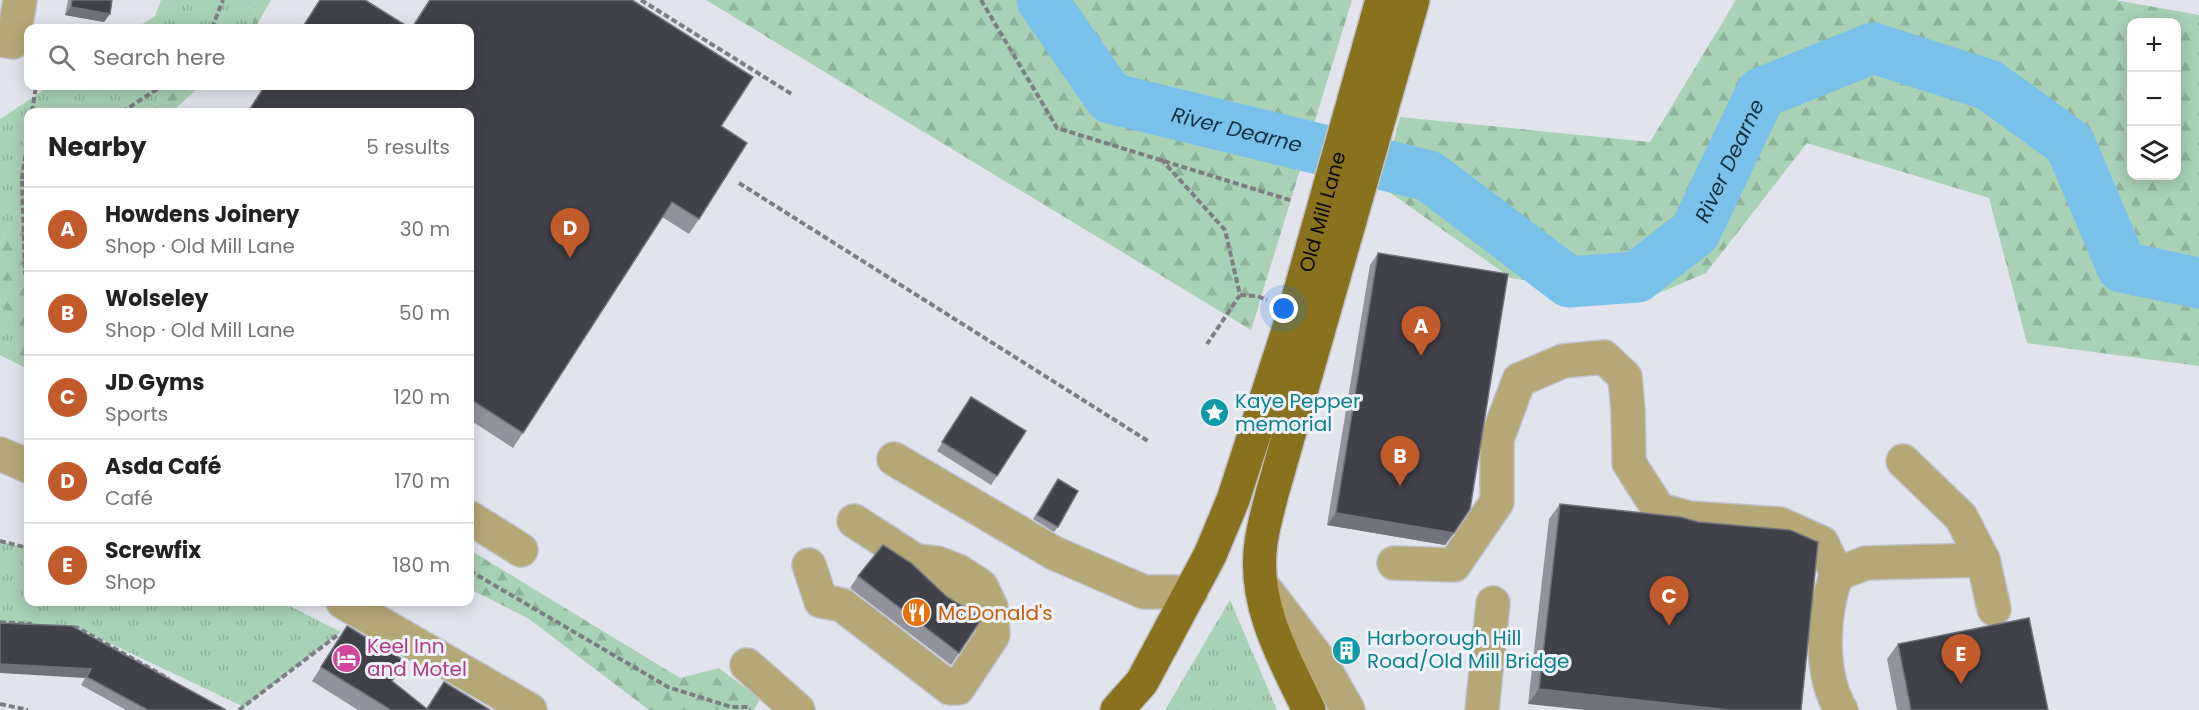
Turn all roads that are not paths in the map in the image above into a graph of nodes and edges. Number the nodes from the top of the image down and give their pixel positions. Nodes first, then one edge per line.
1 (20, 0) edge
2 (1382, 0) edge
3 (1413, 0) edge
4 (0, 40) edge
5 (1364, 116) junction
6 (1348, 174) junction
7 (0, 454) edge
8 (894, 459) dead end
9 (1904, 461) dead end
10 (24, 464) edge
11 (474, 521) edge
12 (854, 521) dead end
13 (521, 550) dead end
14 (1983, 560) junction
15 (1394, 563) dead end
16 (809, 565) dead end
17 (1261, 574) junction
18 (1837, 574) junction
19 (1191, 592) junction
20 (1493, 603) dead end
21 (353, 608) edge
22 (1994, 609) dead end
23 (747, 665) dead end
24 (794, 709) edge
25 (530, 710) edge
26 (1117, 710) edge
27 (1309, 710) edge
28 (1347, 710) edge
29 (1482, 710) edge
30 (1841, 710) edge

1 - 4 street
2 - 5 main road, Old Mill Lane
3 - 5 main road, Old Mill Lane
5 - 6 main road, Old Mill Lane
6 - 17 main road, Old Mill Lane
6 - 19 main road, Old Mill Lane
7 - 10 street
8 - 19 street
9 - 14 street
11 - 13 street
12 - 16 street
14 - 18 street
14 - 22 street
15 - 18 street
17 - 27 main road, Old Mill Lane
17 - 28 street
18 - 30 street
19 - 26 main road, Old Mill Lane
20 - 29 street
21 - 25 street
23 - 24 street

